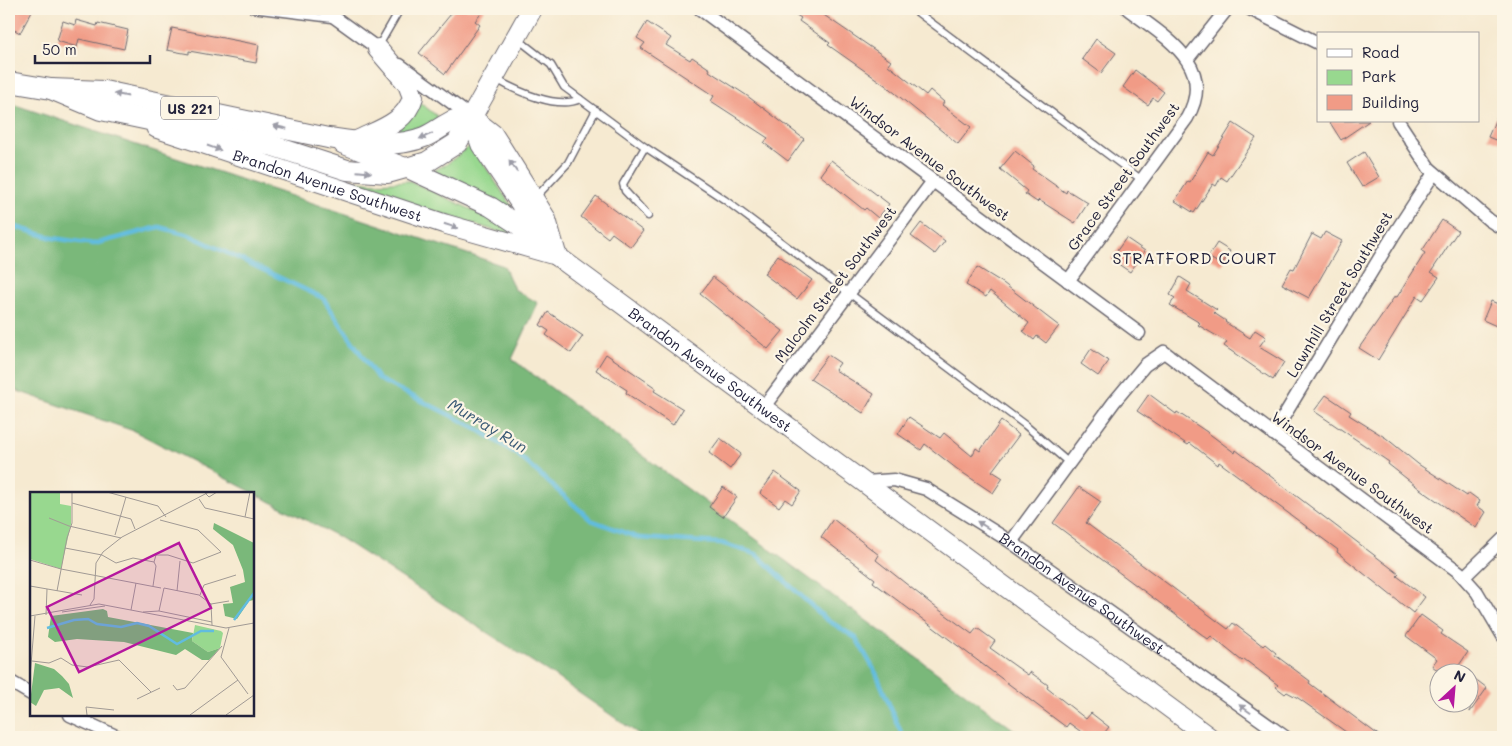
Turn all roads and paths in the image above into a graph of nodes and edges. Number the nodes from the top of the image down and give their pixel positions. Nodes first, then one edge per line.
1 (252, 9) edge
2 (323, 9) edge
3 (400, 9) edge
4 (532, 9) edge
5 (700, 9) edge
6 (913, 9) edge
7 (1128, 9) edge
8 (1227, 9) edge
9 (1250, 9) edge
10 (338, 20) junction
11 (516, 38) junction
12 (1317, 42) edge
13 (378, 48) junction
14 (1188, 58) junction
15 (493, 77) junction
16 (9, 82) edge
17 (51, 90) junction
18 (580, 99) junction
19 (101, 110) junction
20 (596, 110) junction
21 (470, 116) junction
22 (1399, 122) edge
23 (328, 138) junction
24 (355, 142) junction
25 (645, 147) junction
26 (410, 169) junction
27 (1434, 173) junction
28 (1142, 180) junction
29 (933, 181) junction
30 (534, 198) junction
31 (648, 216) dead end
32 (1503, 229) edge
33 (557, 256) junction
34 (1068, 281) junction
35 (849, 292) junction
36 (1139, 333) dead end
37 (763, 408) junction
38 (1273, 434) junction
39 (1069, 463) junction
40 (865, 482) junction
41 (1503, 539) edge
42 (1011, 542) junction
43 (1464, 577) junction
44 (1503, 636) edge
45 (9, 681) edge
46 (30, 693) edge
47 (72, 716) edge
48 (118, 737) edge
49 (1209, 737) edge
50 (1285, 737) edge

1 - 10 lane
2 - 10 street
3 - 13 lane
4 - 11 main road, US 221
5 - 29 street, Windsor Avenue Southwest
6 - 28 lane
7 - 14 street
8 - 14 street
9 - 12 street
10 - 13 street
11 - 15 main road, US 221
11 - 18 lane
13 - 21 street
13 - 24 main road
14 - 28 street, Grace Street Southwest
15 - 18 lane
15 - 21 main road, US 221
16 - 17 main road, Brandon Avenue Southwest / US 221
17 - 19 main road, Brandon Avenue Southwest / US 221
23 -> 17 main road, Brandon Avenue Southwest / US 221
18 - 20 lane
19 -> 26 main road, Brandon Avenue Southwest / US 221
19 -> 33 main road, Brandon Avenue Southwest
20 - 25 lane
20 - 30 lane
21 -> 24 main road, US 221
21 - 26 main road, Brandon Avenue Southwest / US 221
30 -> 21 main road
21 - 33 main road
22 - 27 street
23 - 24 main road, US 221
23 - 26 main road, Brandon Avenue Southwest
25 - 31 lane
25 - 35 lane
26 - 33 main road, Brandon Avenue Southwest
27 - 32 street
27 - 38 street, Lawnhill Street Southwest
28 - 34 street, Grace Street Southwest
29 - 34 street, Windsor Avenue Southwest
29 - 35 street, Malcolm Street Southwest
30 - 33 main road
33 - 37 main road, Brandon Avenue Southwest
34 - 36 street, Windsor Avenue Southwest
35 - 37 street, Malcolm Street Southwest
35 - 39 lane
37 - 40 main road, Brandon Avenue Southwest
38 - 39 street, Windsor Avenue Southwest
38 - 43 street, Windsor Avenue Southwest
39 - 42 street
42 -> 40 street, Brandon Avenue Southwest
40 - 49 main road, Brandon Avenue Southwest
41 - 43 street
50 -> 42 street, Brandon Avenue Southwest
43 - 44 street, Windsor Avenue Southwest
45 - 46 street
47 - 48 street

